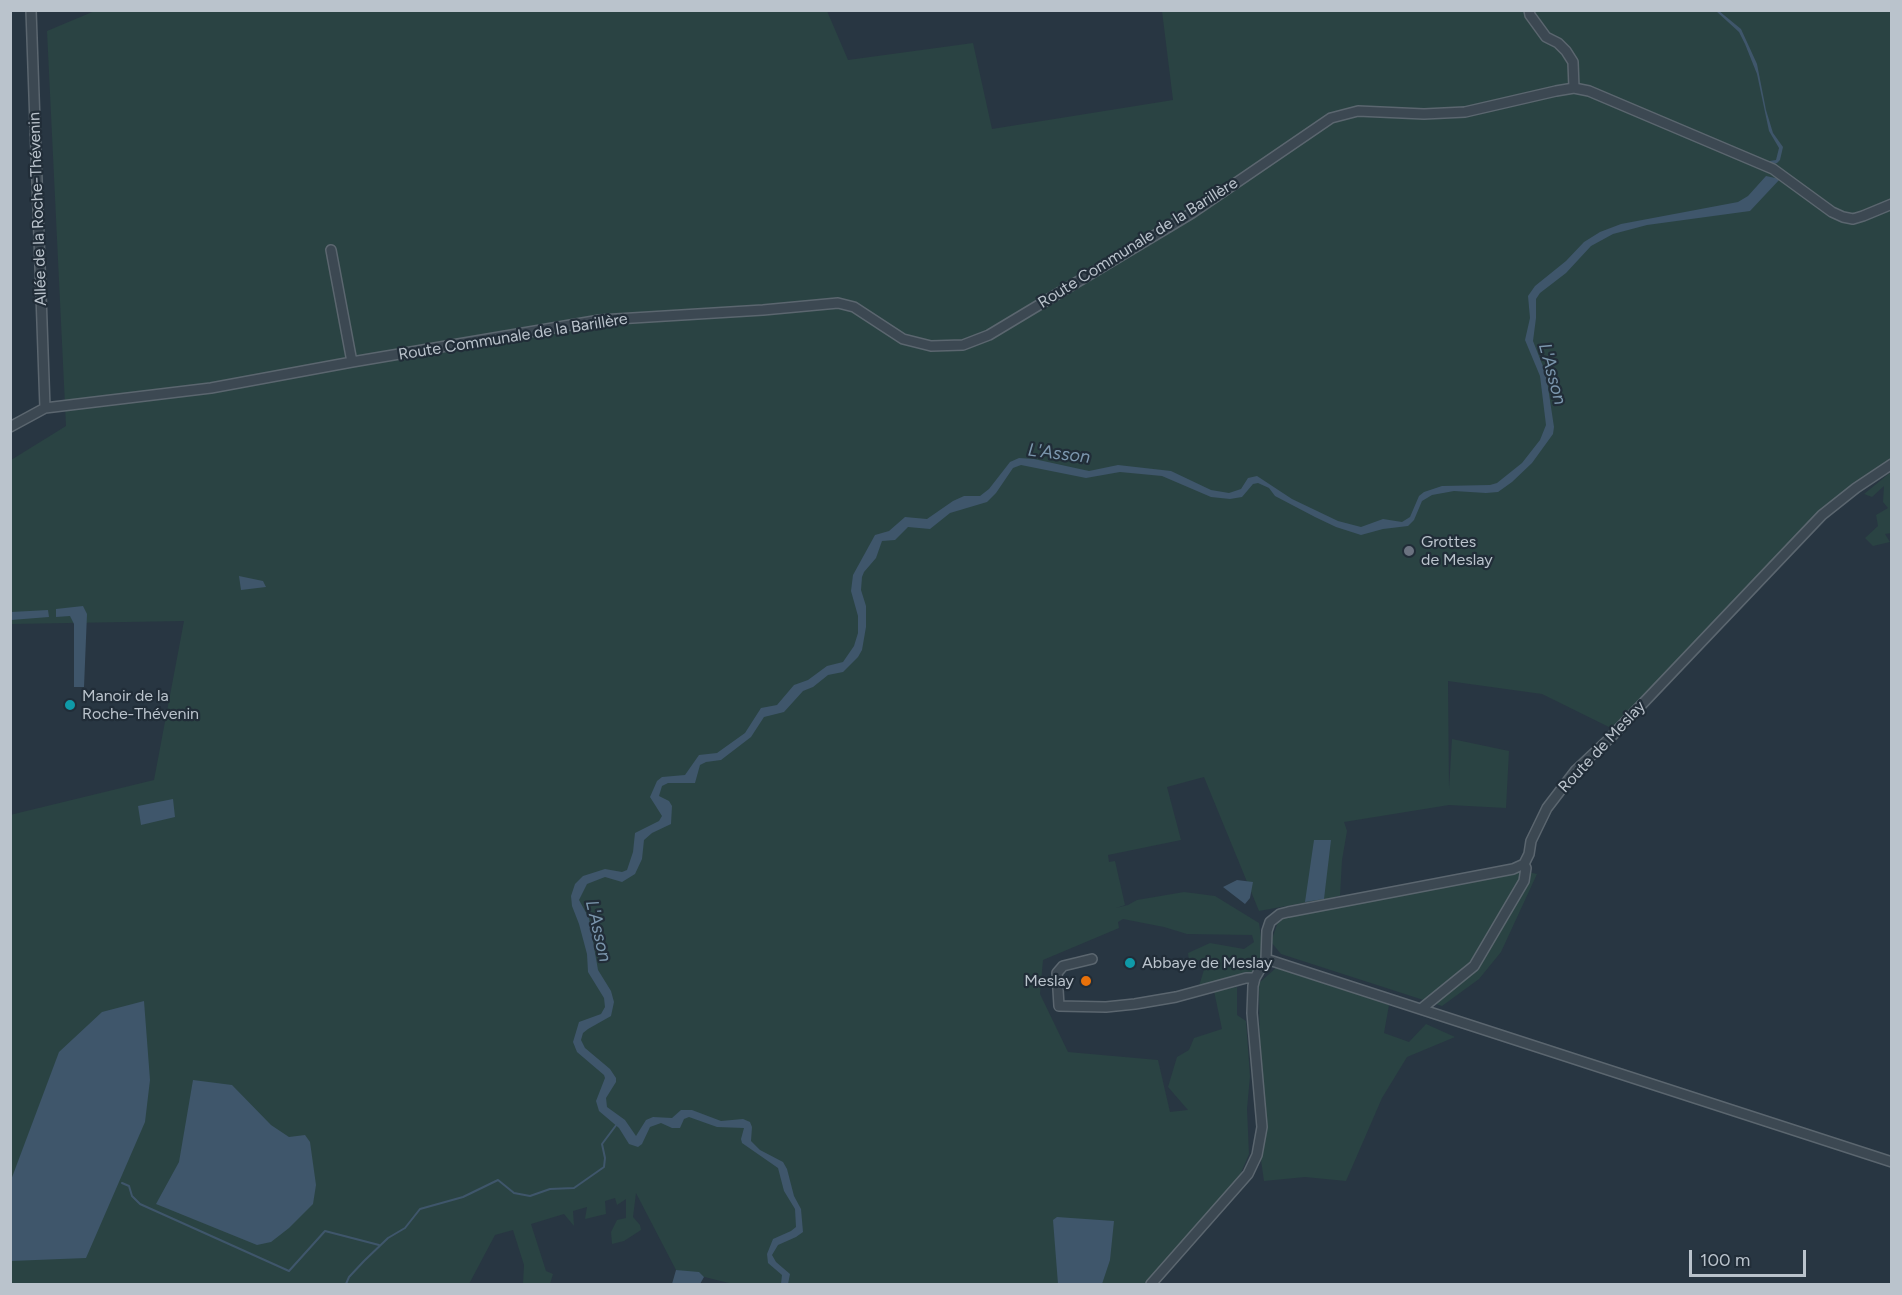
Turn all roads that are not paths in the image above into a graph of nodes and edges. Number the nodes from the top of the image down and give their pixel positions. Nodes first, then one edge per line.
1 (31, 10) edge
2 (1529, 10) edge
3 (1574, 88) junction
4 (1892, 204) edge
5 (332, 250) dead end
6 (352, 362) junction
7 (45, 408) junction
8 (10, 427) edge
9 (1892, 464) edge
10 (1524, 864) junction
11 (1092, 959) dead end
12 (1266, 959) junction
13 (1255, 978) junction
14 (1421, 1009) junction
15 (1892, 1162) edge
16 (1151, 1284) edge

1 - 7 street, Allée de la Roche-Thévenin
2 - 3 street
3 - 4 street, Route Communale de la Barillère
3 - 6 street, Route Communale de la Barillère
5 - 6 street
6 - 7 street, Route Communale de la Barillère
7 - 8 street
9 - 10 street, Route de Meslay
10 - 12 street
10 - 14 street, Route de Meslay
11 - 13 street
12 - 13 street
12 - 14 street
13 - 16 street
14 - 15 street

